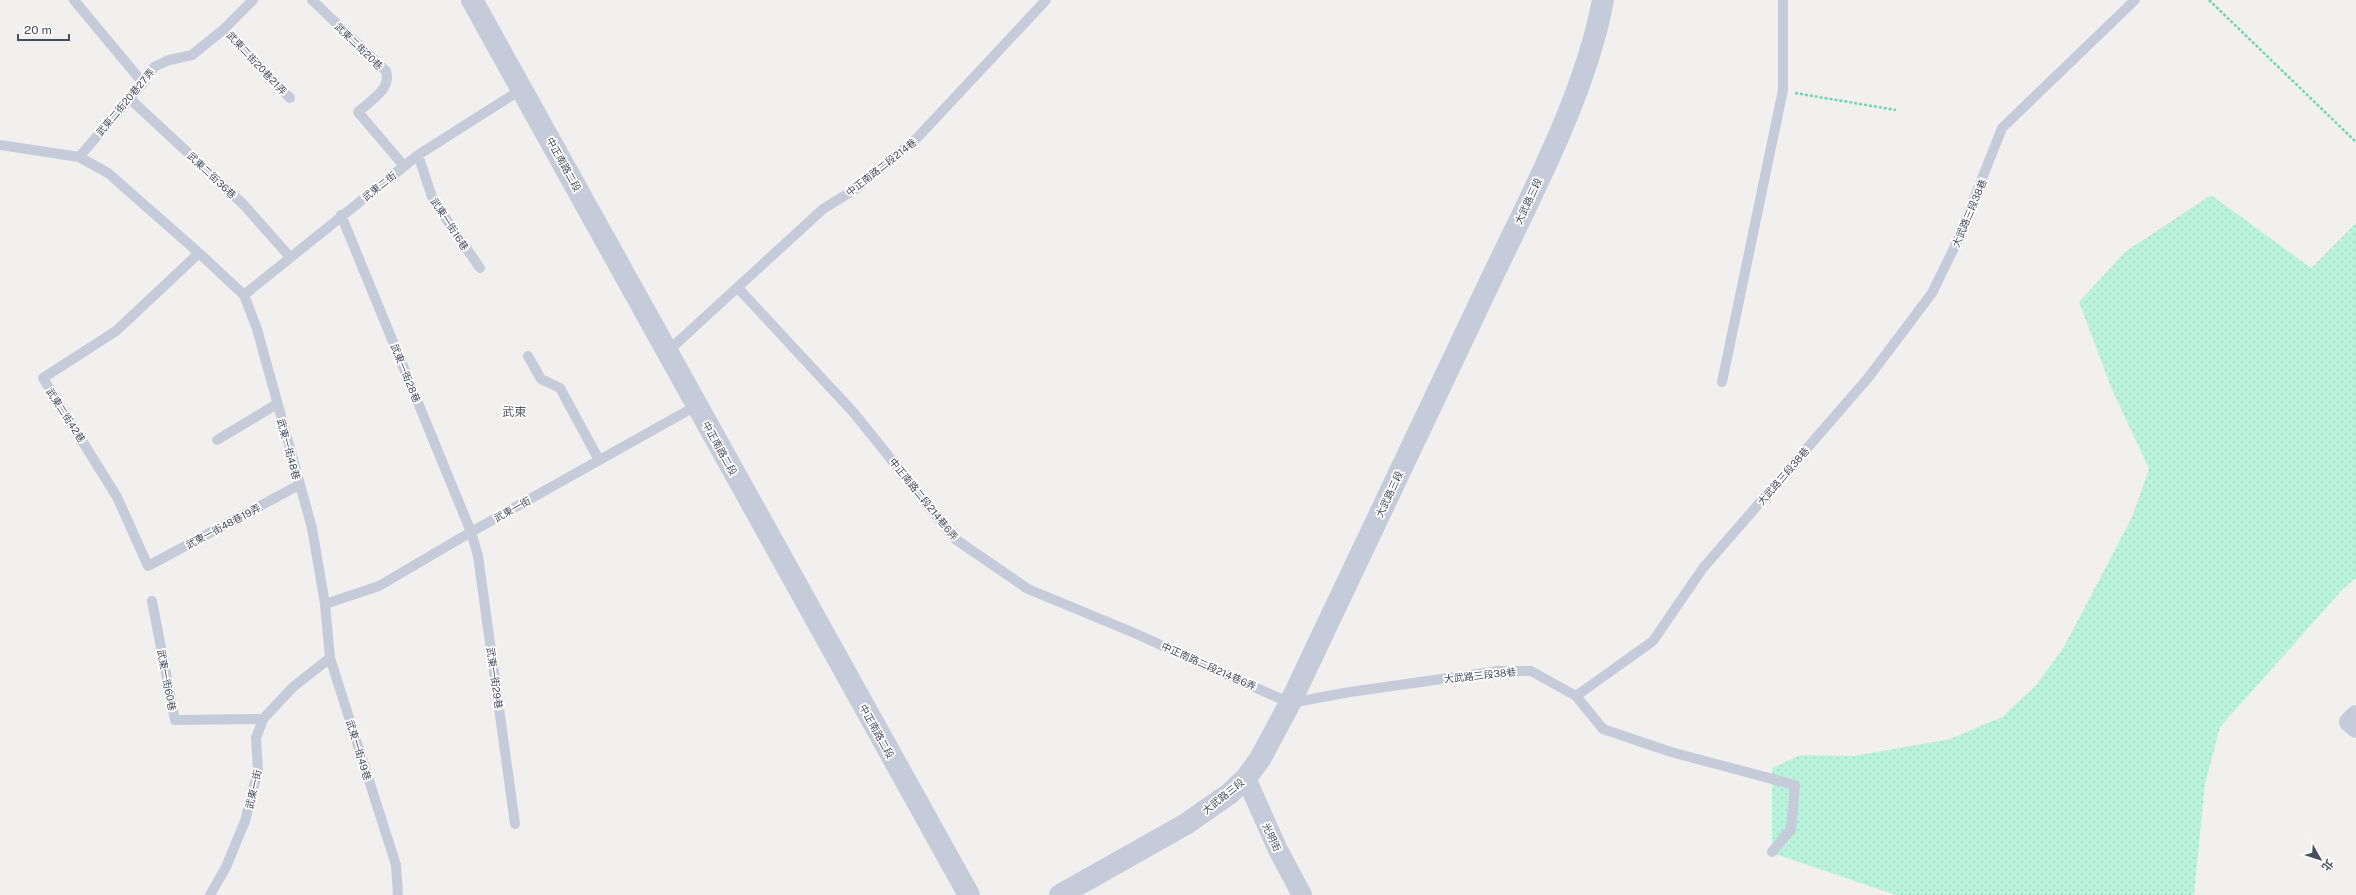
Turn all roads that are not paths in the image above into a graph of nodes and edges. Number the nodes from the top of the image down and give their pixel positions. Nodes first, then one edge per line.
1 (74, 0) edge
2 (253, 0) edge
3 (312, 0) edge
4 (472, 0) edge
5 (1046, 0) edge
6 (1603, 0) edge
7 (1783, 0) edge
8 (2135, 0) edge
9 (224, 29) junction
10 (143, 83) junction
11 (522, 89) junction
12 (129, 98) junction
13 (290, 98) dead end
14 (0, 145) edge
15 (418, 155) junction
16 (79, 158) junction
17 (404, 166) junction
18 (341, 215) junction
19 (199, 253) junction
20 (290, 257) junction
21 (480, 268) dead end
22 (738, 288) junction
23 (244, 295) junction
24 (667, 352) junction
25 (528, 356) dead end
26 (1722, 382) dead end
27 (277, 404) junction
28 (696, 406) junction
29 (217, 440) dead end
30 (599, 460) junction
31 (299, 485) junction
32 (471, 532) junction
33 (148, 566) joint
34 (152, 601) dead end
35 (325, 604) junction
36 (330, 658) junction
37 (1576, 696) junction
38 (1290, 703) junction
39 (2356, 715) edge
40 (264, 718) junction
41 (2356, 728) edge
42 (1246, 778) junction
43 (515, 824) dead end
44 (1772, 852) dead end
45 (210, 895) edge
46 (398, 895) edge
47 (969, 895) edge
48 (1060, 895) edge
49 (1302, 895) edge

1 - 10 lane
2 - 9 lane, 武東二街20巷27弄
3 - 17 lane, 武東二街20巷
4 - 11 street, 中正南路二段
5 - 22 lane, 中正南路二段214巷
6 - 38 street, 大武路三段
7 - 26 lane
8 - 37 lane, 大武路三段38巷
9 - 10 lane, 武東二街20巷27弄
9 - 13 lane, 武東二街20巷21弄
10 - 12 lane, 武東二街20巷27弄
11 - 15 lane, 武東二街
11 - 24 street, 中正南路二段
12 - 16 lane, 武東二街20巷27弄
12 - 20 lane, 武東二街36巷
14 - 16 lane
15 - 17 lane, 武東二街
15 - 21 lane, 武東一街16巷
16 - 19 lane
17 - 18 lane, 武東二街
18 - 20 lane, 武東二街
18 - 32 lane, 武東一街28巷
19 - 23 lane
19 - 33 lane, 武東二街42巷
20 - 23 lane, 武東二街
22 - 24 lane, 中正南路二段214巷
22 - 38 lane, 中正南路二段214巷6弄
23 - 27 lane, 武東一街48巷
24 - 28 street, 中正南路二段
25 - 30 lane
27 - 29 lane
27 - 31 lane, 武東一街48巷
28 - 30 lane, 武東一街
28 - 47 street, 中正南路二段
30 - 32 lane, 武東一街
31 - 33 lane, 武東一街48巷19弄
31 - 35 lane, 武東一街48巷
32 - 35 lane, 武東一街
32 - 43 lane, 武東一街29巷
34 - 40 lane, 武東一街60巷
35 - 36 lane, 武東一街49巷
36 - 40 lane, 武東一街
36 - 46 lane, 武東一街49巷
37 - 38 lane, 大武路三段38巷
37 - 44 lane
38 - 42 street, 大武路三段
39 - 41 street
40 - 45 lane, 武東一街
42 - 48 street, 大武路三段
42 - 49 street, 光明街

